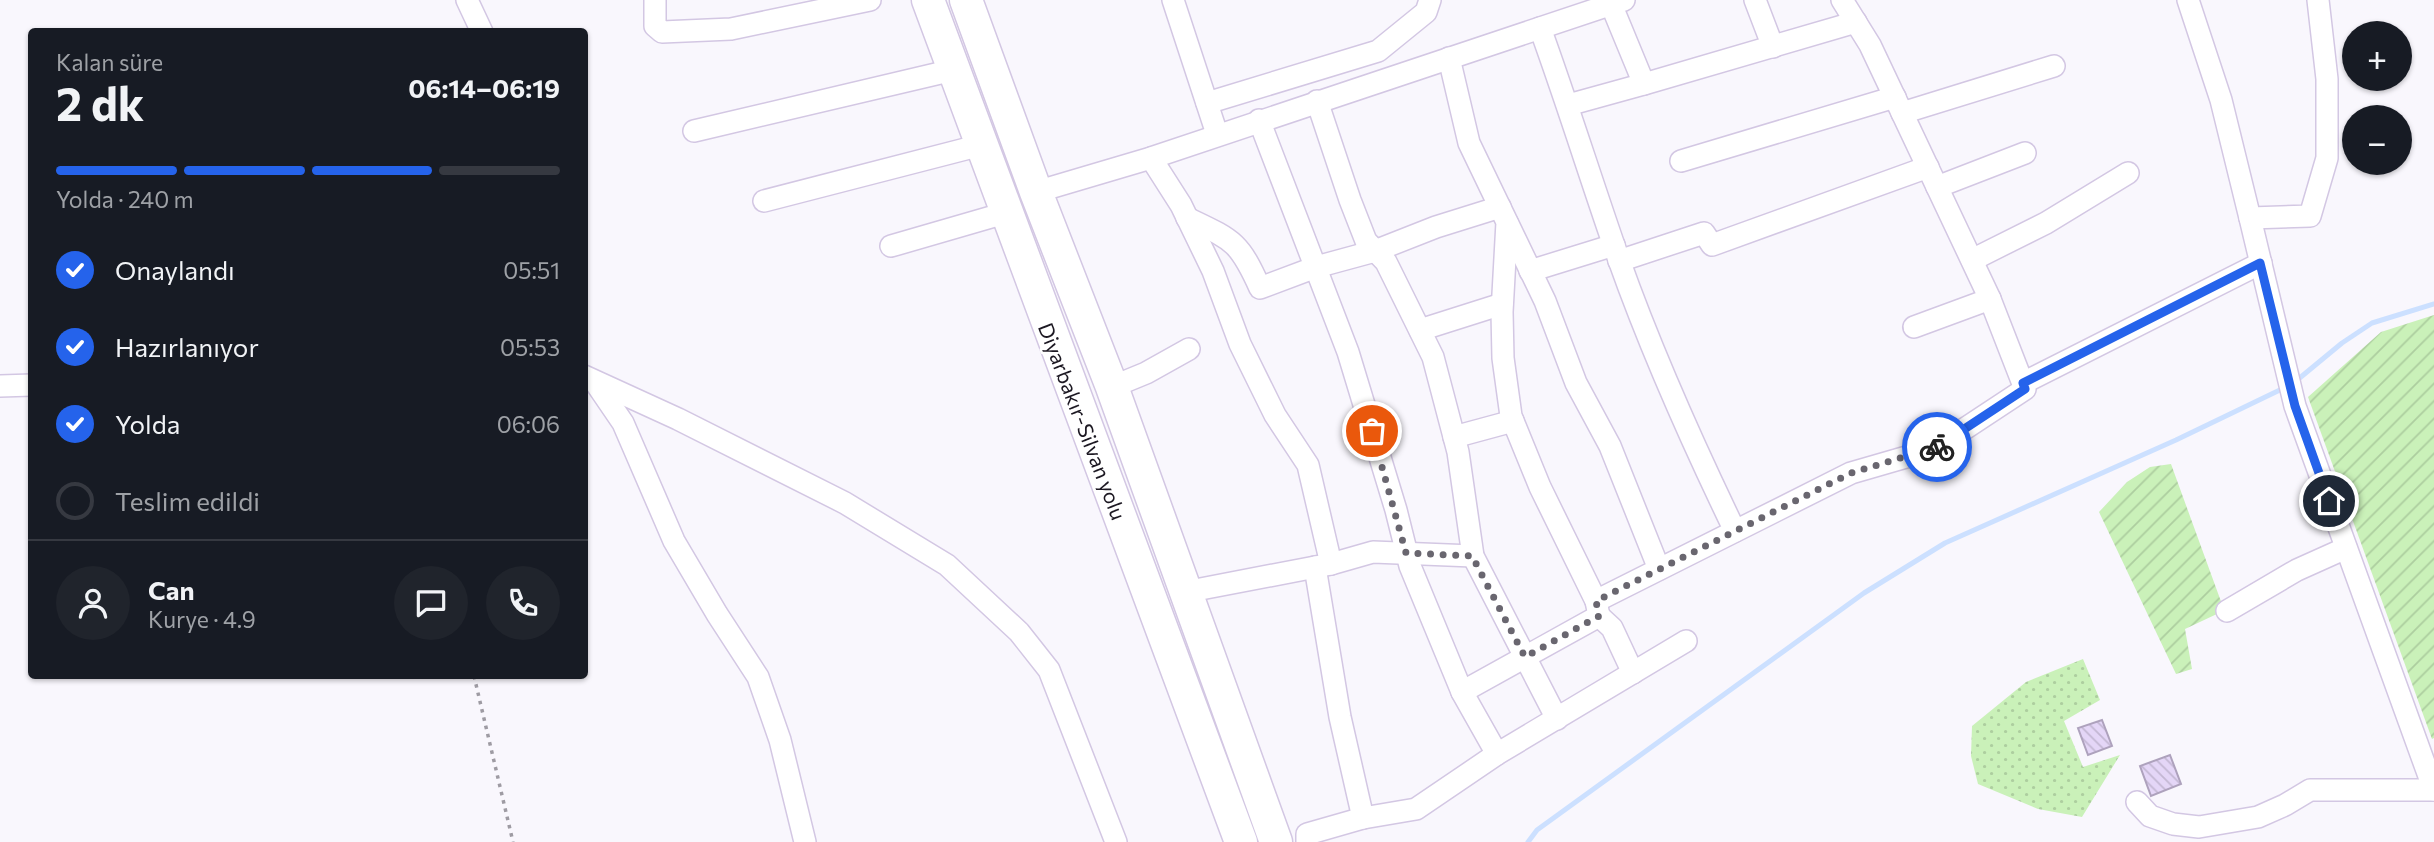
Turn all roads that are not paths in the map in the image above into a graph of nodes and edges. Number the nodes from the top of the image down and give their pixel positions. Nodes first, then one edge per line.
1 (467, 0) edge
2 (655, 0) edge
3 (870, 0) edge
4 (928, 0) edge
5 (966, 0) edge
6 (1173, 0) edge
7 (1430, 0) edge
8 (1755, 0) edge
9 (1842, 0) edge
10 (2188, 0) edge
11 (2318, 0) edge
12 (1618, 2) edge
13 (1856, 23) junction
14 (480, 28) edge
15 (1540, 28) junction
16 (1773, 47) junction
17 (1449, 58) junction
18 (2054, 66) dead end
19 (953, 70) junction
20 (1644, 84) junction
21 (1317, 101) junction
22 (1207, 103) junction
23 (1568, 105) junction
24 (1898, 105) junction
25 (1259, 120) junction
26 (694, 131) dead end
27 (1217, 134) junction
28 (981, 145) junction
29 (2025, 153) dead end
30 (1151, 158) junction
31 (1681, 161) dead end
32 (2128, 173) dead end
33 (1933, 177) junction
34 (1036, 192) junction
35 (764, 201) dead end
36 (1005, 213) junction
37 (1503, 215) junction
38 (1187, 218) junction
39 (2250, 218) junction
40 (891, 246) dead end
41 (1375, 251) junction
42 (1617, 253) junction
43 (1972, 260) junction
44 (2260, 263) junction
45 (1316, 267) junction
46 (1530, 271) junction
47 (1990, 299) junction
48 (1502, 304) junction
49 (1914, 327) dead end
50 (1420, 330) junction
51 (1189, 349) dead end
52 (589, 378) edge
53 (2023, 383) junction
54 (28, 385) edge
55 (0, 386) edge
56 (1112, 387) junction
57 (1513, 421) junction
58 (1454, 437) junction
59 (1735, 531) junction
60 (2346, 548) junction
61 (1406, 553) junction
62 (1472, 556) junction
63 (1323, 565) junction
64 (1659, 569) junction
65 (1185, 592) junction
66 (1597, 609) junction
67 (2227, 611) dead end
68 (1686, 641) dead end
69 (1525, 657) junction
70 (1633, 673) junction
71 (1462, 692) junction
72 (1557, 719) junction
73 (1497, 754) junction
74 (2434, 790) edge
75 (2137, 802) dead end
76 (1363, 818) junction
77 (805, 842) edge
78 (1116, 842) edge
79 (1241, 842) edge
80 (1276, 842) edge
81 (1307, 842) edge

1 - 14 street
2 - 3 street
4 - 19 highway, Diyarbakır-Silvan yolu
5 - 34 highway, Diyarbakır-Silvan yolu
6 - 22 street
7 - 22 street
8 - 16 street
9 - 13 street
10 - 39 street
11 - 39 street
12 - 15 street
12 - 20 street
13 - 16 street
13 - 24 street
15 - 17 street
15 - 23 street
16 - 20 street
17 - 21 street
17 - 37 street
18 - 24 street
19 - 26 street
19 - 28 highway, Diyarbakır-Silvan yolu
20 - 23 street
21 - 25 street
21 - 41 street
22 - 27 street
23 - 42 street
24 - 31 street
24 - 33 street
25 - 27 street
25 - 45 street
27 - 30 street
28 - 35 street
28 - 36 highway, Diyarbakır-Silvan yolu
29 - 33 street
30 - 34 street
30 - 38 street
32 - 43 street
33 - 42 street
33 - 43 street
34 - 56 highway, Diyarbakır-Silvan yolu
36 - 40 street
36 - 79 highway, Diyarbakır-Silvan yolu
37 - 41 street
37 - 46 street
37 - 48 street
38 - 45 street
38 - 63 street
39 - 44 street
41 - 45 street
41 - 50 street
42 - 46 street
42 - 59 street
43 - 47 street
44 - 53 street
44 - 60 street
45 - 61 street
46 - 64 street
47 - 49 street
47 - 53 street
48 - 50 street
48 - 57 street
50 - 58 street
51 - 56 street
52 - 77 street
52 - 78 street
53 - 59 street
54 - 55 street
56 - 65 highway, Diyarbakır-Silvan yolu
57 - 58 street
57 - 66 street
58 - 62 street
59 - 64 street
60 - 67 street
60 - 74 street
61 - 62 street
61 - 63 street
61 - 71 street
62 - 69 street
63 - 65 street
63 - 76 street
64 - 66 street
65 - 80 highway, Diyarbakır-Silvan yolu
66 - 69 street
66 - 70 street
68 - 70 street
69 - 71 street
69 - 72 street
70 - 72 street
71 - 73 street
72 - 73 street
73 - 76 street
74 - 75 street
76 - 81 street

